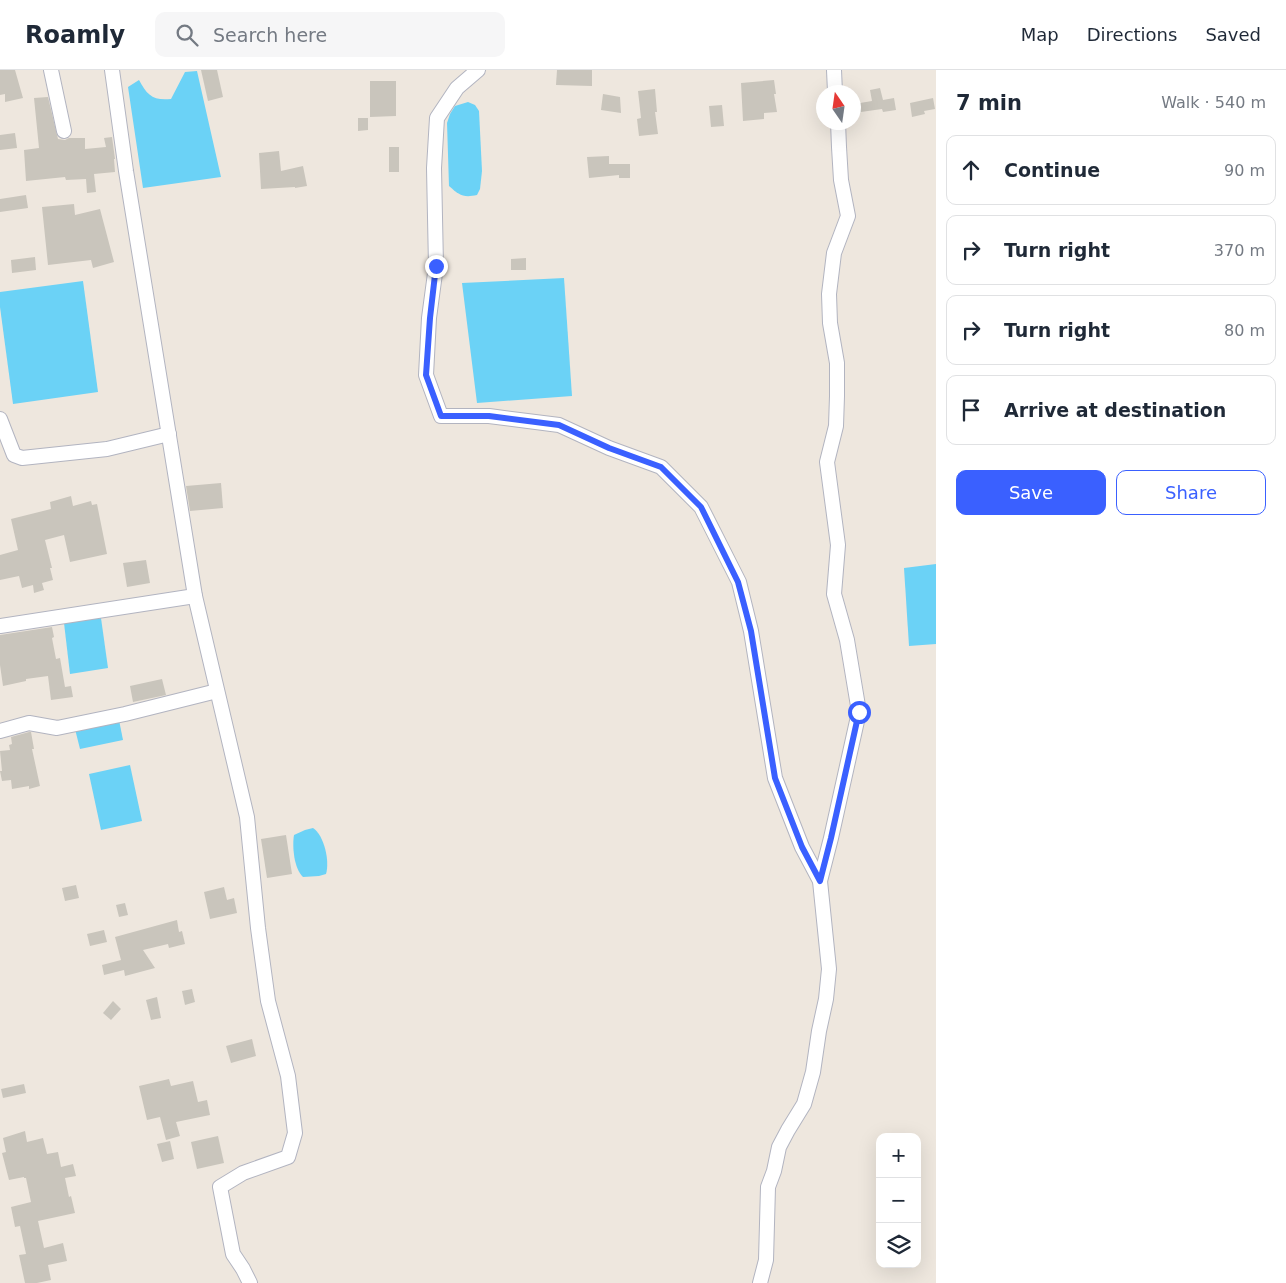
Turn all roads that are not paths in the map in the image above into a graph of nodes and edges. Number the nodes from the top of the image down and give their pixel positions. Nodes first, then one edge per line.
1 (51, 70) edge
2 (112, 70) edge
3 (478, 70) edge
4 (834, 70) edge
5 (835, 85) edge
6 (64, 130) dead end
7 (838, 130) edge
8 (0, 419) edge
9 (169, 434) junction
10 (195, 596) junction
11 (0, 626) edge
12 (216, 690) junction
13 (0, 731) edge
14 (820, 881) junction
15 (250, 1283) edge
16 (760, 1283) edge

1 - 6 street
2 - 9 street
3 - 14 street
4 - 5 street
7 - 14 street
8 - 9 street
9 - 10 street
10 - 11 street
10 - 12 street
12 - 13 street
12 - 15 street
14 - 16 street

